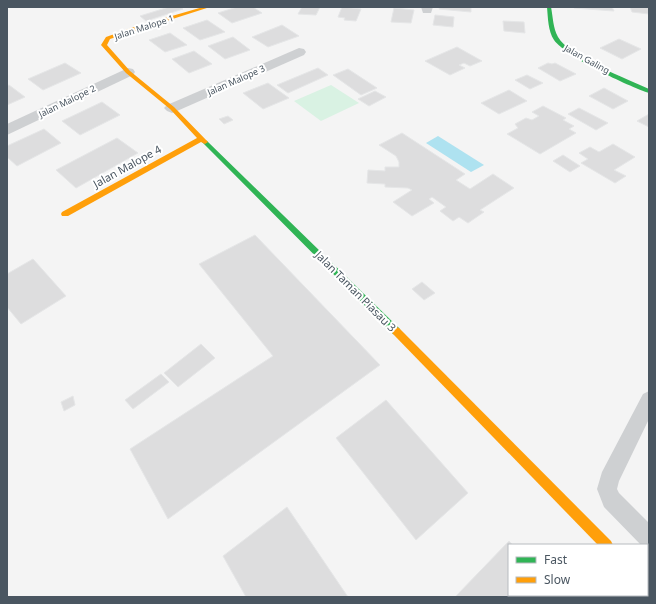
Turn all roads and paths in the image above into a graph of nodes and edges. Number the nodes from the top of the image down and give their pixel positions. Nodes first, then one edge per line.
1 (208, 7) edge
2 (549, 7) edge
3 (104, 41) joint
4 (300, 52) dead end
5 (128, 72) junction
6 (649, 91) edge
7 (172, 108) junction
8 (7, 130) edge
9 (201, 139) junction
10 (65, 214) dead end
11 (649, 400) edge
12 (649, 538) edge
13 (606, 544) edge

1 - 3 street, Jalan Malope 1
2 - 6 street, Jalan Galing
3 - 5 street, Jalan Taman Piasau 3
4 - 7 street, Jalan Malope 3
5 - 7 street, Jalan Taman Piasau 3
5 - 8 street, Jalan Malope 2
7 - 9 street, Jalan Taman Piasau 3
9 - 10 street, Jalan Malope 4
9 - 13 street, Jalan Taman Piasau 3
11 - 12 lane

